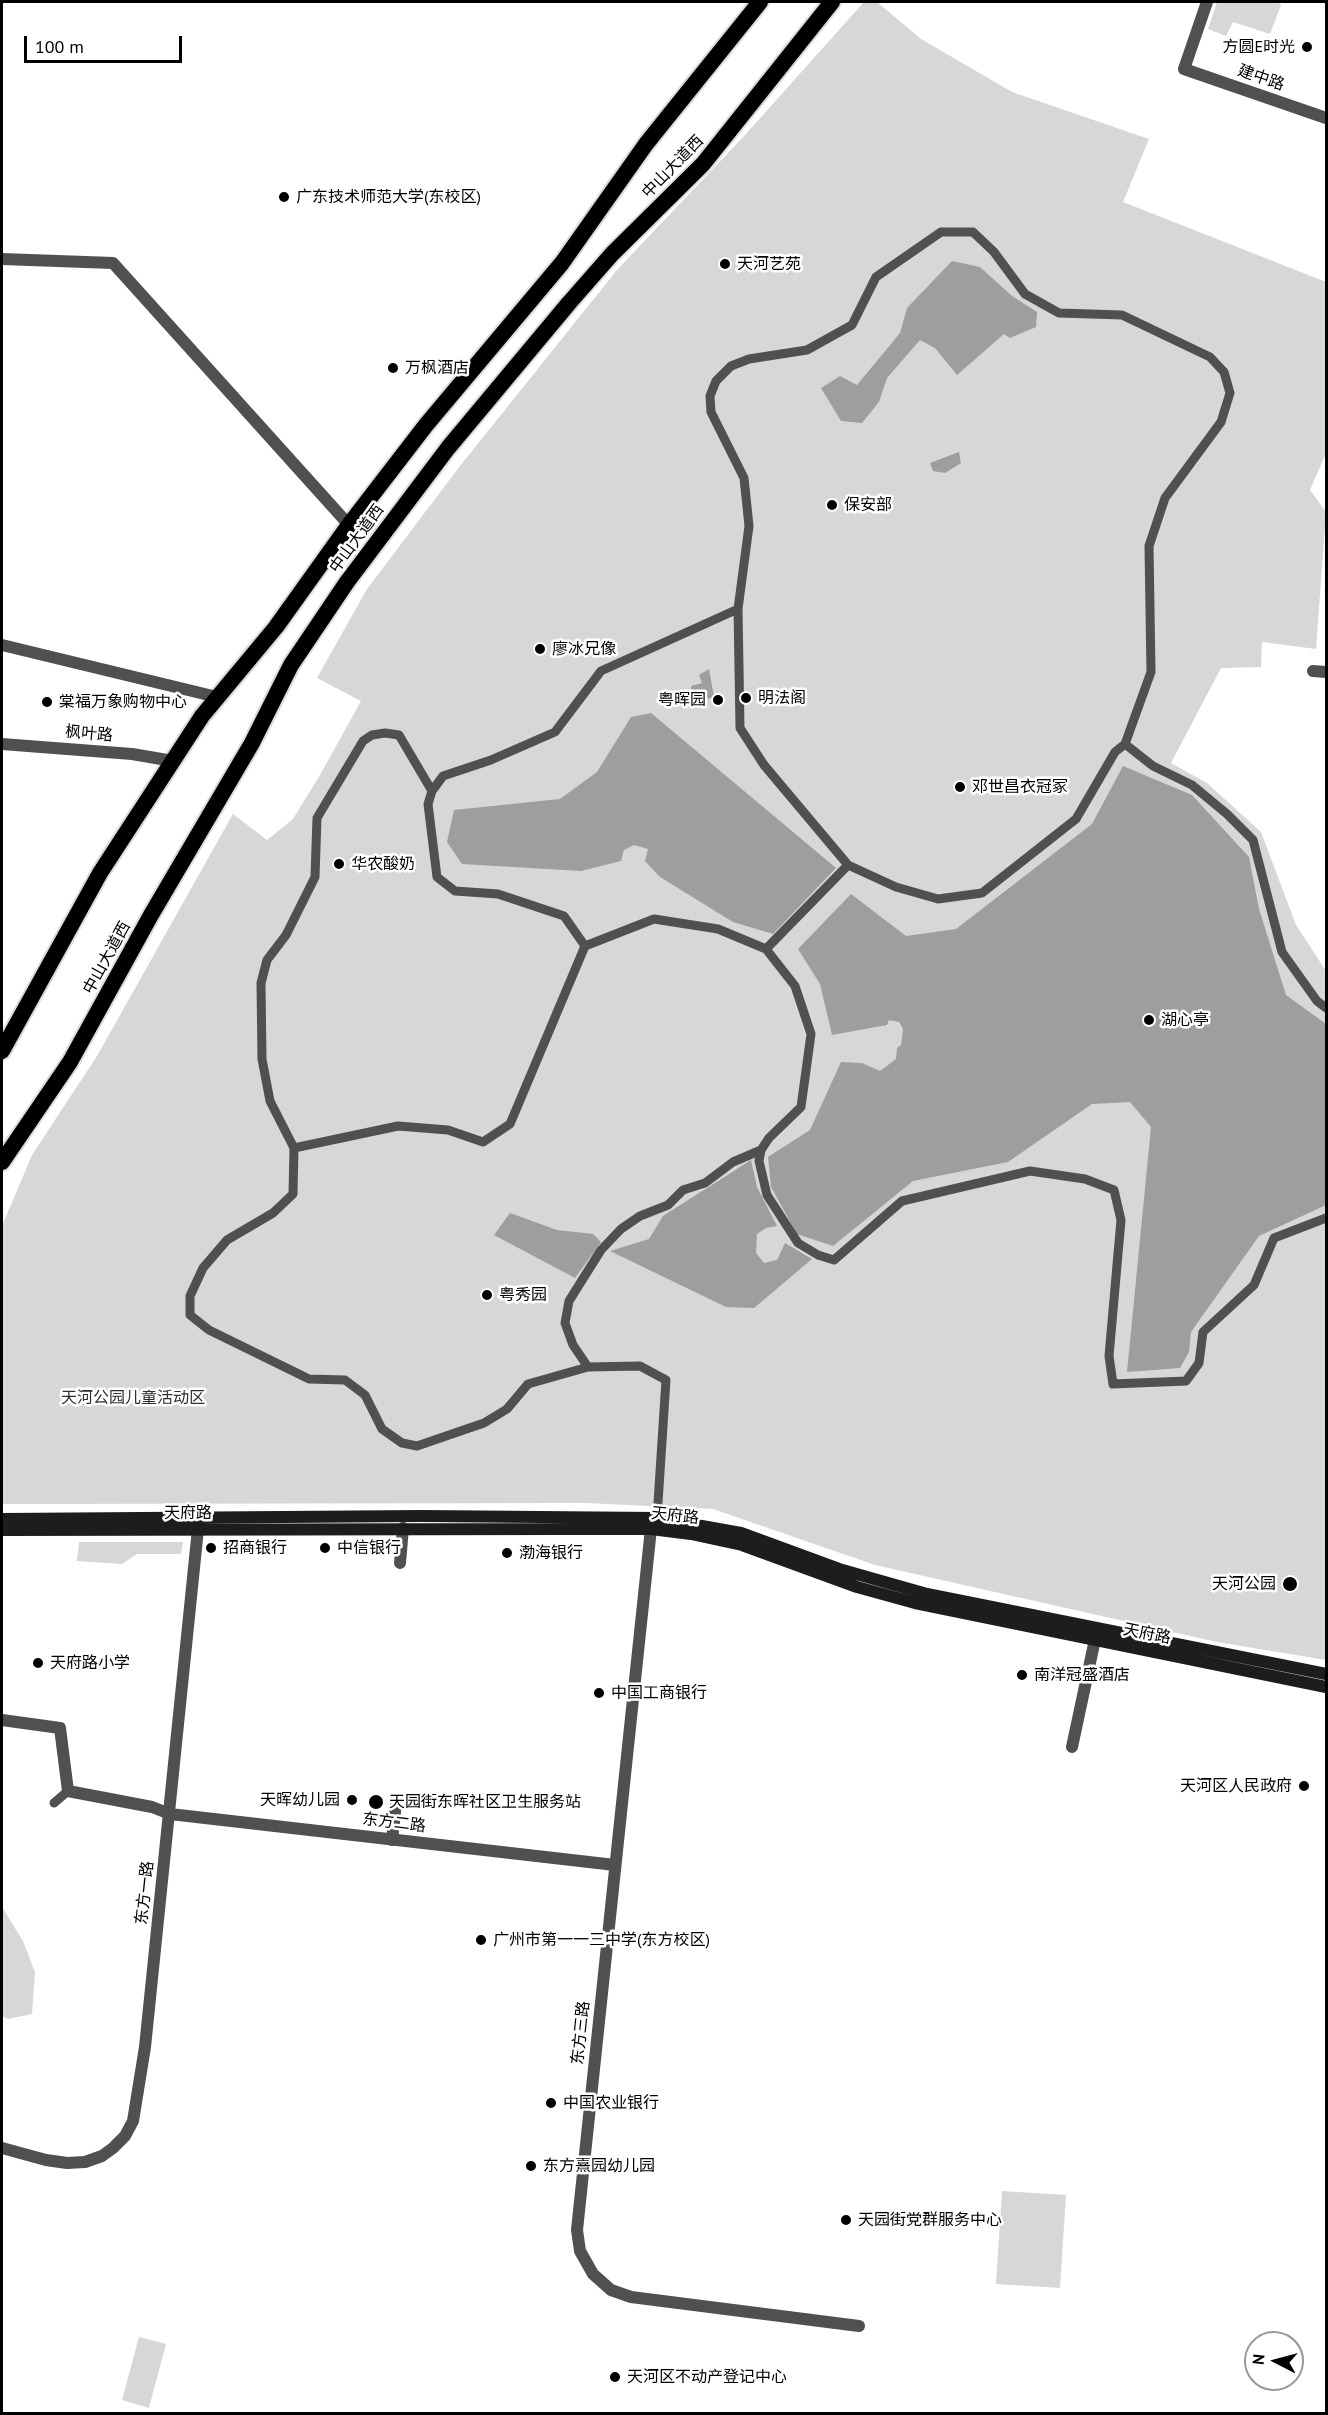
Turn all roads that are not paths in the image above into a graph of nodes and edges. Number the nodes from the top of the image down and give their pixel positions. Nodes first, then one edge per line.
1 (760, 2) edge
2 (832, 2) edge
3 (1207, 2) edge
4 (1326, 118) edge
5 (2, 259) edge
6 (349, 525) junction
7 (738, 609) junction
8 (2, 645) edge
9 (1313, 671) dead end
10 (1326, 672) edge
11 (217, 697) junction
12 (2, 744) edge
13 (1125, 744) junction
14 (173, 761) junction
15 (432, 791) junction
16 (848, 865) junction
17 (585, 946) junction
18 (766, 949) junction
19 (1326, 1008) edge
20 (2, 1051) edge
21 (294, 1148) junction
22 (761, 1150) junction
23 (2, 1162) edge
24 (1326, 1218) edge
25 (588, 1367) junction
26 (2, 1519) edge
27 (654, 1522) junction
28 (198, 1524) junction
29 (403, 1528) junction
30 (2, 1530) edge
31 (400, 1563) dead end
32 (1096, 1635) junction
33 (1326, 1674) edge
34 (1326, 1687) edge
35 (2, 1720) edge
36 (1072, 1747) dead end
37 (68, 1791) junction
38 (54, 1803) dead end
39 (396, 1803) dead end
40 (170, 1814) junction
41 (392, 1840) junction
42 (615, 1865) junction
43 (2, 2148) edge
44 (859, 2326) dead end

1 - 6 highway, 中山大道西
2 - 23 highway, 中山大道西
3 - 4 street, 建中路
5 - 6 street
6 - 11 highway, 中山大道西
7 - 13 street
7 - 15 street
7 - 16 street
8 - 11 street
9 - 10 street
11 - 14 highway, 中山大道西
12 - 14 street, 枫叶路
13 - 16 street
13 - 19 street
14 - 20 highway, 中山大道西
15 - 17 street
15 - 21 street
16 - 18 street
17 - 18 street
17 - 21 street
18 - 22 street
21 - 25 street
22 - 24 street
22 - 25 street
25 - 27 street
26 - 28 main road, 天府路
27 - 28 main road, 天府路
27 - 29 main road, 天府路
27 - 32 main road, 天府路
27 - 42 street, 东方三路
28 - 29 main road, 天府路
28 - 30 main road, 天府路
28 - 40 street, 东方一路
29 - 31 street
32 - 33 main road, 天府路
32 - 34 main road, 天府路
32 - 36 street
35 - 37 street
37 - 38 street
37 - 40 street, 东方二路
39 - 41 street
40 - 41 street, 东方二路
40 - 43 street, 东方一路
41 - 42 street, 东方二路
42 - 44 street, 东方三路

